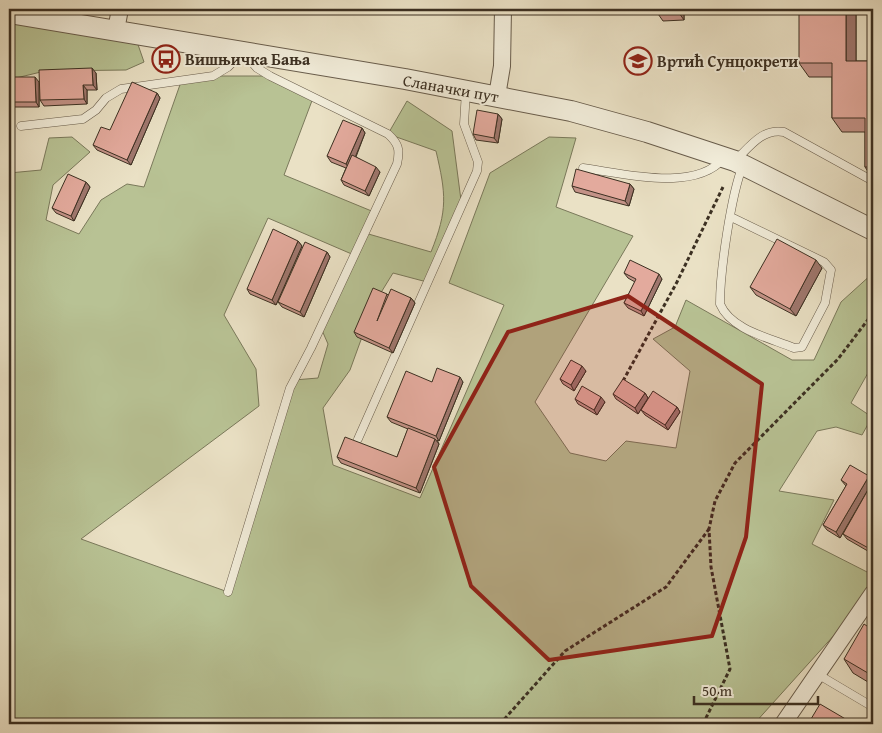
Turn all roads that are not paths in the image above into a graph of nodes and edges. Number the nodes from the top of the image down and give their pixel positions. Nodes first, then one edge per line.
1 (120, 9) edge
2 (503, 9) edge
3 (9, 13) edge
4 (116, 30) junction
5 (243, 52) junction
6 (466, 91) junction
7 (498, 96) junction
8 (21, 126) dead end
9 (734, 161) junction
10 (583, 168) dead end
11 (873, 181) edge
12 (731, 218) junction
13 (873, 230) edge
14 (358, 439) dead end
15 (228, 592) dead end
16 (873, 595) edge
17 (818, 675) junction
18 (873, 707) edge
19 (783, 724) edge

1 - 4 street
2 - 7 street
3 - 4 street, Сланачки пут
4 - 5 street, Сланачки пут
5 - 6 street, Сланачки пут
5 - 8 lane
5 - 15 lane
6 - 7 street, Сланачки пут
6 - 14 lane
7 - 9 street, Сланачки пут
9 - 10 lane
9 - 11 lane
9 - 12 lane
9 - 13 street, Сланачки пут
12 - 12 lane
16 - 17 street
17 - 18 lane
17 - 19 street

